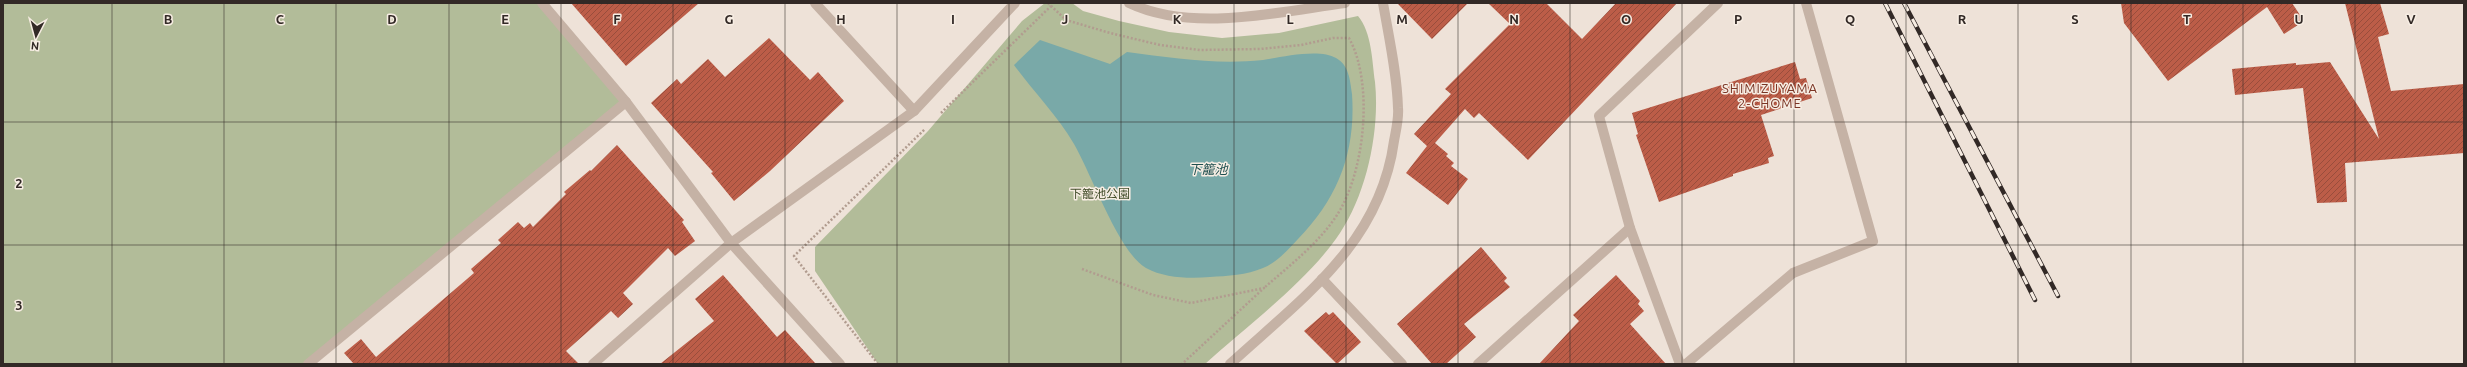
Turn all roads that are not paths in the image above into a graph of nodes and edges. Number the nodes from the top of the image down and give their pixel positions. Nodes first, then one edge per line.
1 (542, 3) edge
2 (815, 3) edge
3 (1015, 3) edge
4 (1129, 3) edge
5 (1345, 3) edge
6 (1383, 3) edge
7 (1718, 3) edge
8 (1806, 3) edge
9 (626, 102) junction
10 (914, 111) junction
11 (1630, 228) junction
12 (731, 243) junction
13 (1322, 279) junction
14 (308, 364) edge
15 (593, 364) edge
16 (840, 364) edge
17 (1230, 364) edge
18 (1402, 364) edge
19 (1478, 364) edge
20 (1680, 364) edge
21 (1686, 364) edge

1 - 9 street
2 - 10 street
3 - 10 street
4 - 5 street
6 - 13 street
7 - 11 street
8 - 21 street
9 - 12 street
9 - 14 street
10 - 12 street
11 - 19 street
11 - 20 street
12 - 15 street
12 - 16 street
13 - 17 street
13 - 18 street

